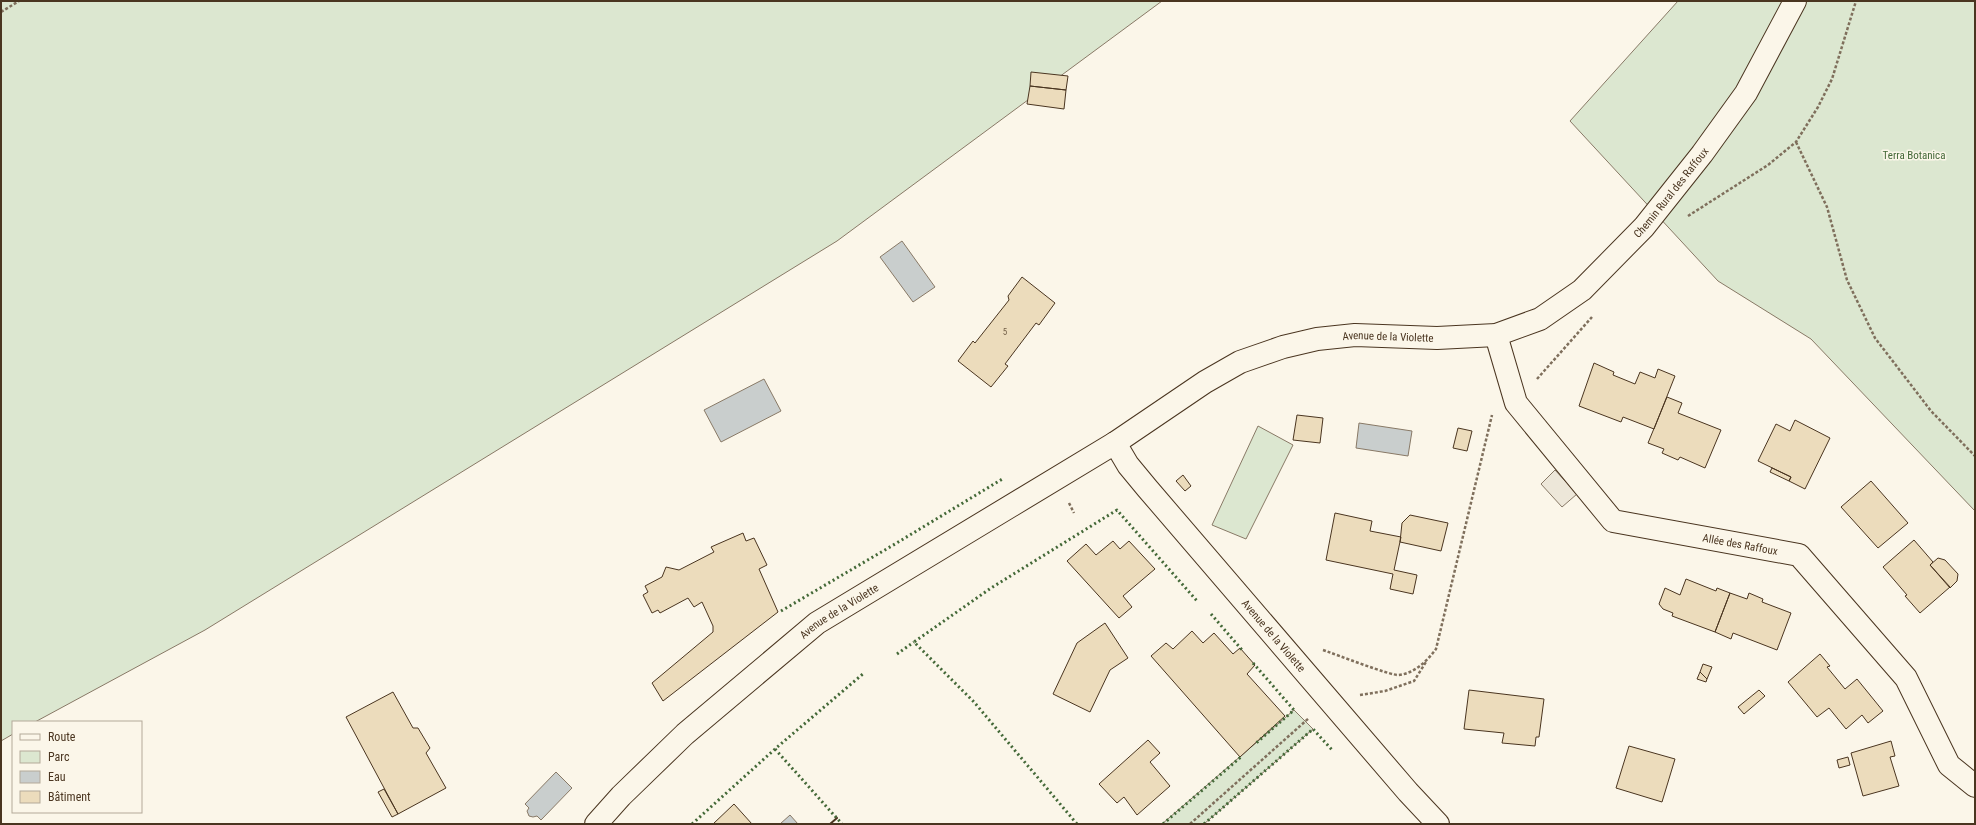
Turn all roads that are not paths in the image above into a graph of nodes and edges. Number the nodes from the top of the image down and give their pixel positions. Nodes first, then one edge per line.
1 (1795, 1) edge
2 (1496, 335) junction
3 (1115, 443) junction
4 (1975, 786) edge
5 (596, 824) edge
6 (1438, 824) edge

1 - 2 street, Chemin Rural des Raffoux
2 - 3 street, Avenue de la Violette
2 - 4 street, Allée des Raffoux
3 - 5 street, Avenue de la Violette
3 - 6 street, Avenue de la Violette

